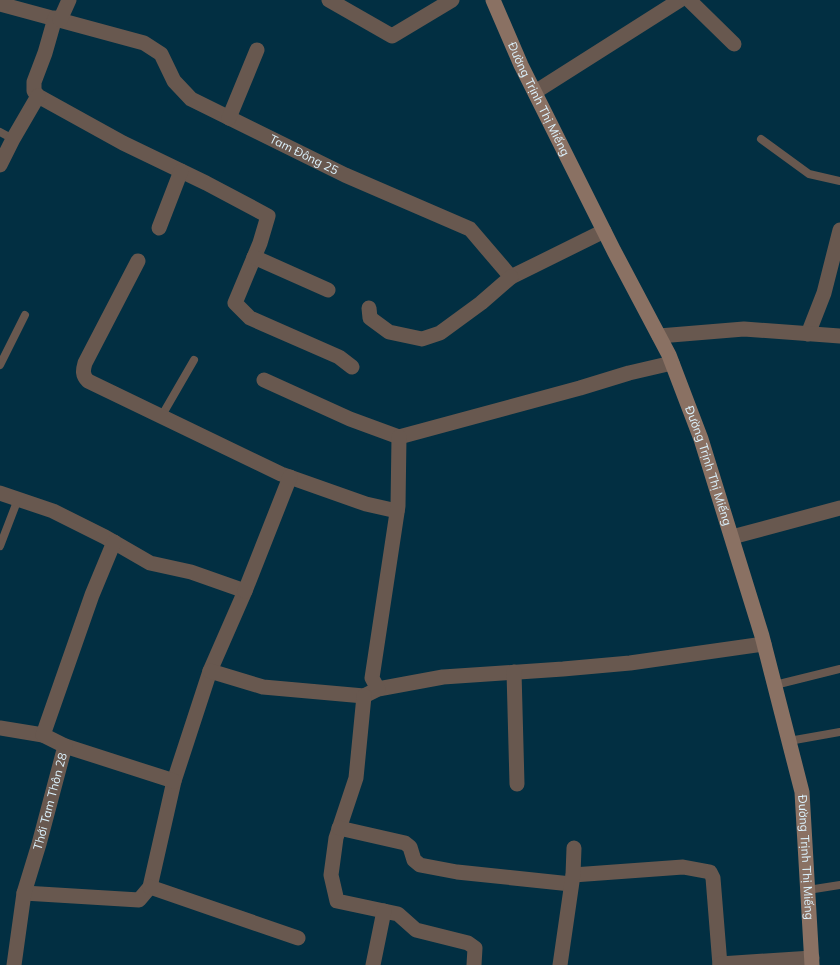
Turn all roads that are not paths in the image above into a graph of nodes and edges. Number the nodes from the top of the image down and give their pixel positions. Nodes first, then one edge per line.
1 (70, 0) edge
2 (329, 0) edge
3 (452, 0) edge
4 (493, 0) edge
5 (680, 0) edge
6 (689, 0) edge
7 (0, 4) edge
8 (57, 19) junction
9 (734, 44) dead end
10 (257, 50) dead end
11 (535, 92) junction
12 (38, 96) junction
13 (229, 118) junction
14 (7, 135) edge
15 (761, 138) dead end
16 (0, 165) edge
17 (181, 171) junction
18 (840, 181) edge
19 (159, 228) dead end
20 (840, 230) edge
21 (604, 231) junction
22 (254, 257) junction
23 (138, 262) dead end
24 (511, 278) junction
25 (328, 290) dead end
26 (369, 308) dead end
27 (25, 315) dead end
28 (808, 334) junction
29 (659, 336) junction
30 (840, 336) edge
31 (194, 360) dead end
32 (672, 363) junction
33 (0, 365) edge
34 (352, 367) dead end
35 (264, 380) dead end
36 (161, 417) junction
37 (399, 437) junction
38 (290, 477) junction
39 (0, 493) edge
40 (18, 499) junction
41 (840, 508) edge
42 (397, 511) junction
43 (732, 537) junction
44 (114, 542) junction
45 (0, 546) edge
46 (245, 591) junction
47 (764, 644) junction
48 (840, 669) edge
49 (210, 671) junction
50 (514, 672) junction
51 (775, 685) junction
52 (378, 689) junction
53 (364, 696) junction
54 (0, 728) edge
55 (840, 732) edge
56 (43, 735) junction
57 (789, 741) junction
58 (65, 746) junction
59 (174, 781) junction
60 (517, 784) dead end
61 (339, 828) junction
62 (574, 848) dead end
63 (572, 879) junction
64 (840, 886) edge
65 (150, 887) junction
66 (808, 890) junction
67 (24, 893) junction
68 (384, 911) junction
69 (298, 938) dead end
70 (812, 962) edge
71 (14, 965) edge
72 (373, 965) edge
73 (474, 965) edge
74 (560, 965) edge
75 (720, 965) edge

1 - 8 street
2 - 3 street
4 - 11 main road, Đường Trịnh Thị Miếng
5 - 11 street
6 - 9 street
7 - 8 street, Tam Đông 25
8 - 12 street
8 - 13 street, Tam Đông 25
10 - 13 street
11 - 21 main road, Đường Trịnh Thị Miếng
12 - 14 street
12 - 17 street
13 - 24 street, Tam Đông 25
14 - 16 street
15 - 18 lane
17 - 19 street
17 - 22 street
20 - 28 street
21 - 24 street
21 - 29 main road, Đường Trịnh Thị Miếng
22 - 25 street
22 - 34 street
23 - 36 street
24 - 26 street
27 - 33 lane
28 - 29 street
28 - 30 street
29 - 32 main road, Đường Trịnh Thị Miếng
31 - 36 lane
32 - 37 street
32 - 43 main road, Đường Trịnh Thị Miếng
35 - 37 street
36 - 38 street
37 - 42 street
38 - 42 street
38 - 46 street
39 - 40 street
40 - 44 street
40 - 45 lane
41 - 43 street
42 - 52 street
43 - 47 main road, Đường Trịnh Thị Miếng
44 - 46 street
44 - 56 street
46 - 49 street
47 - 50 street
47 - 51 main road, Đường Trịnh Thị Miếng
48 - 51 lane
49 - 53 street
49 - 59 street
50 - 52 street
50 - 60 street
51 - 57 main road, Đường Trịnh Thị Miếng
52 - 53 street
53 - 61 street
54 - 56 street, Thới Tam Thôn 28
55 - 57 lane
56 - 58 street, Thới Tam Thôn 28
57 - 66 main road, Đường Trịnh Thị Miếng
58 - 59 street
58 - 67 street, Thới Tam Thôn 28
59 - 65 street
61 - 63 street
61 - 68 street
62 - 63 street
63 - 74 street
63 - 75 street
64 - 66 lane
65 - 67 street
65 - 69 street
66 - 70 main road, Đường Trịnh Thị Miếng
67 - 71 street, Thới Tam Thôn 28
68 - 72 street
68 - 73 street
70 - 75 street

